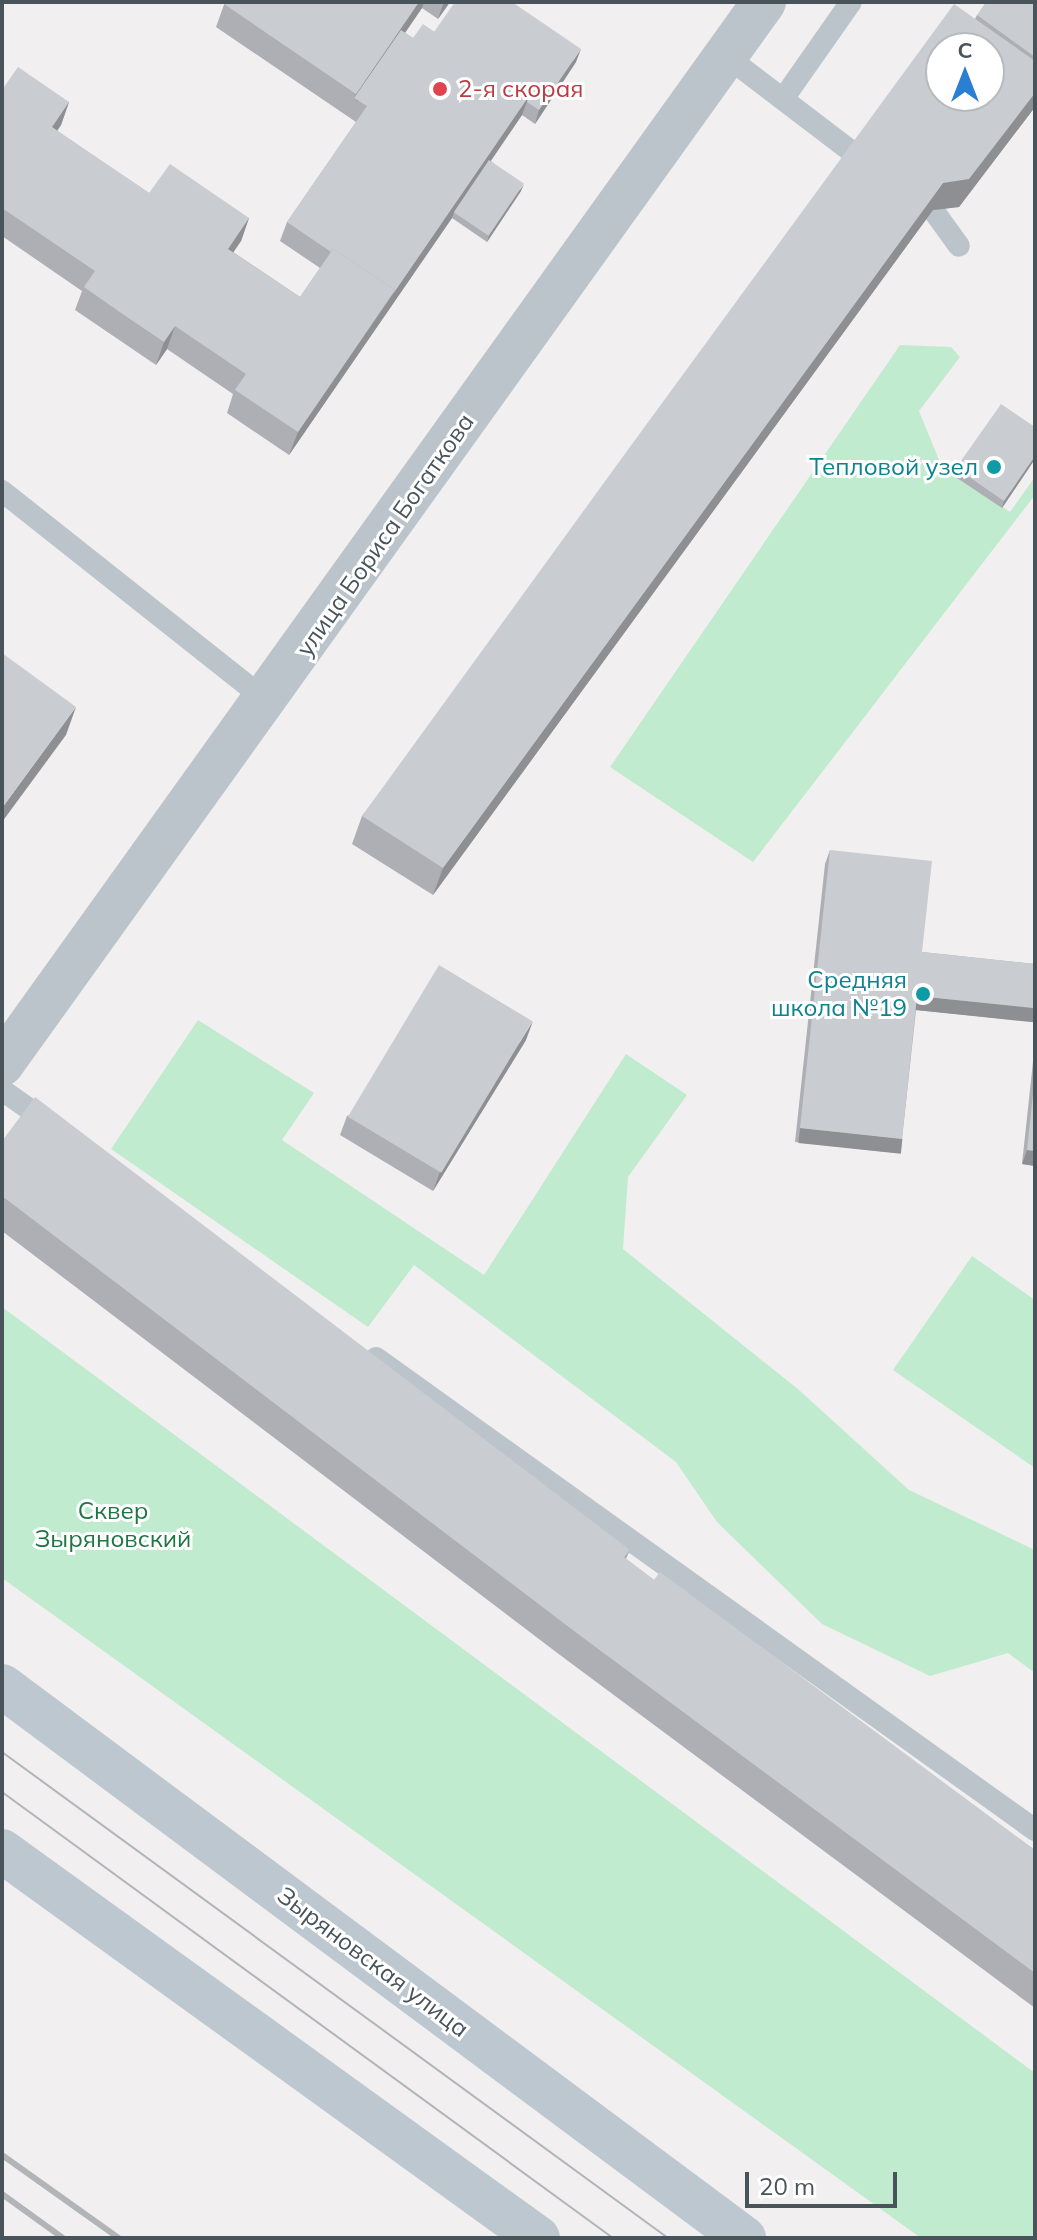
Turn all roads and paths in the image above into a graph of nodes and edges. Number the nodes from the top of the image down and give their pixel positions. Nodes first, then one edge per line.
1 (764, 2) edge
2 (851, 2) edge
3 (726, 56) junction
4 (783, 99) junction
5 (852, 152) edge
6 (933, 210) edge
7 (959, 246) dead end
8 (2, 491) edge
9 (267, 701) junction
10 (2, 1064) edge
11 (2, 1090) edge
12 (75, 1141) edge
13 (360, 1346) edge
14 (2, 1686) edge
15 (1035, 1830) edge
16 (2, 1851) edge
17 (538, 2238) edge
18 (744, 2238) edge

1 - 3 street, улица Бориса Богаткова
2 - 4 lane
3 - 4 lane
3 - 9 street, улица Бориса Богаткова
4 - 5 lane
6 - 7 lane
8 - 9 lane
9 - 10 street, улица Бориса Богаткова
11 - 12 lane
13 - 15 lane
14 - 18 main road, Зыряновская улица
16 - 17 main road

